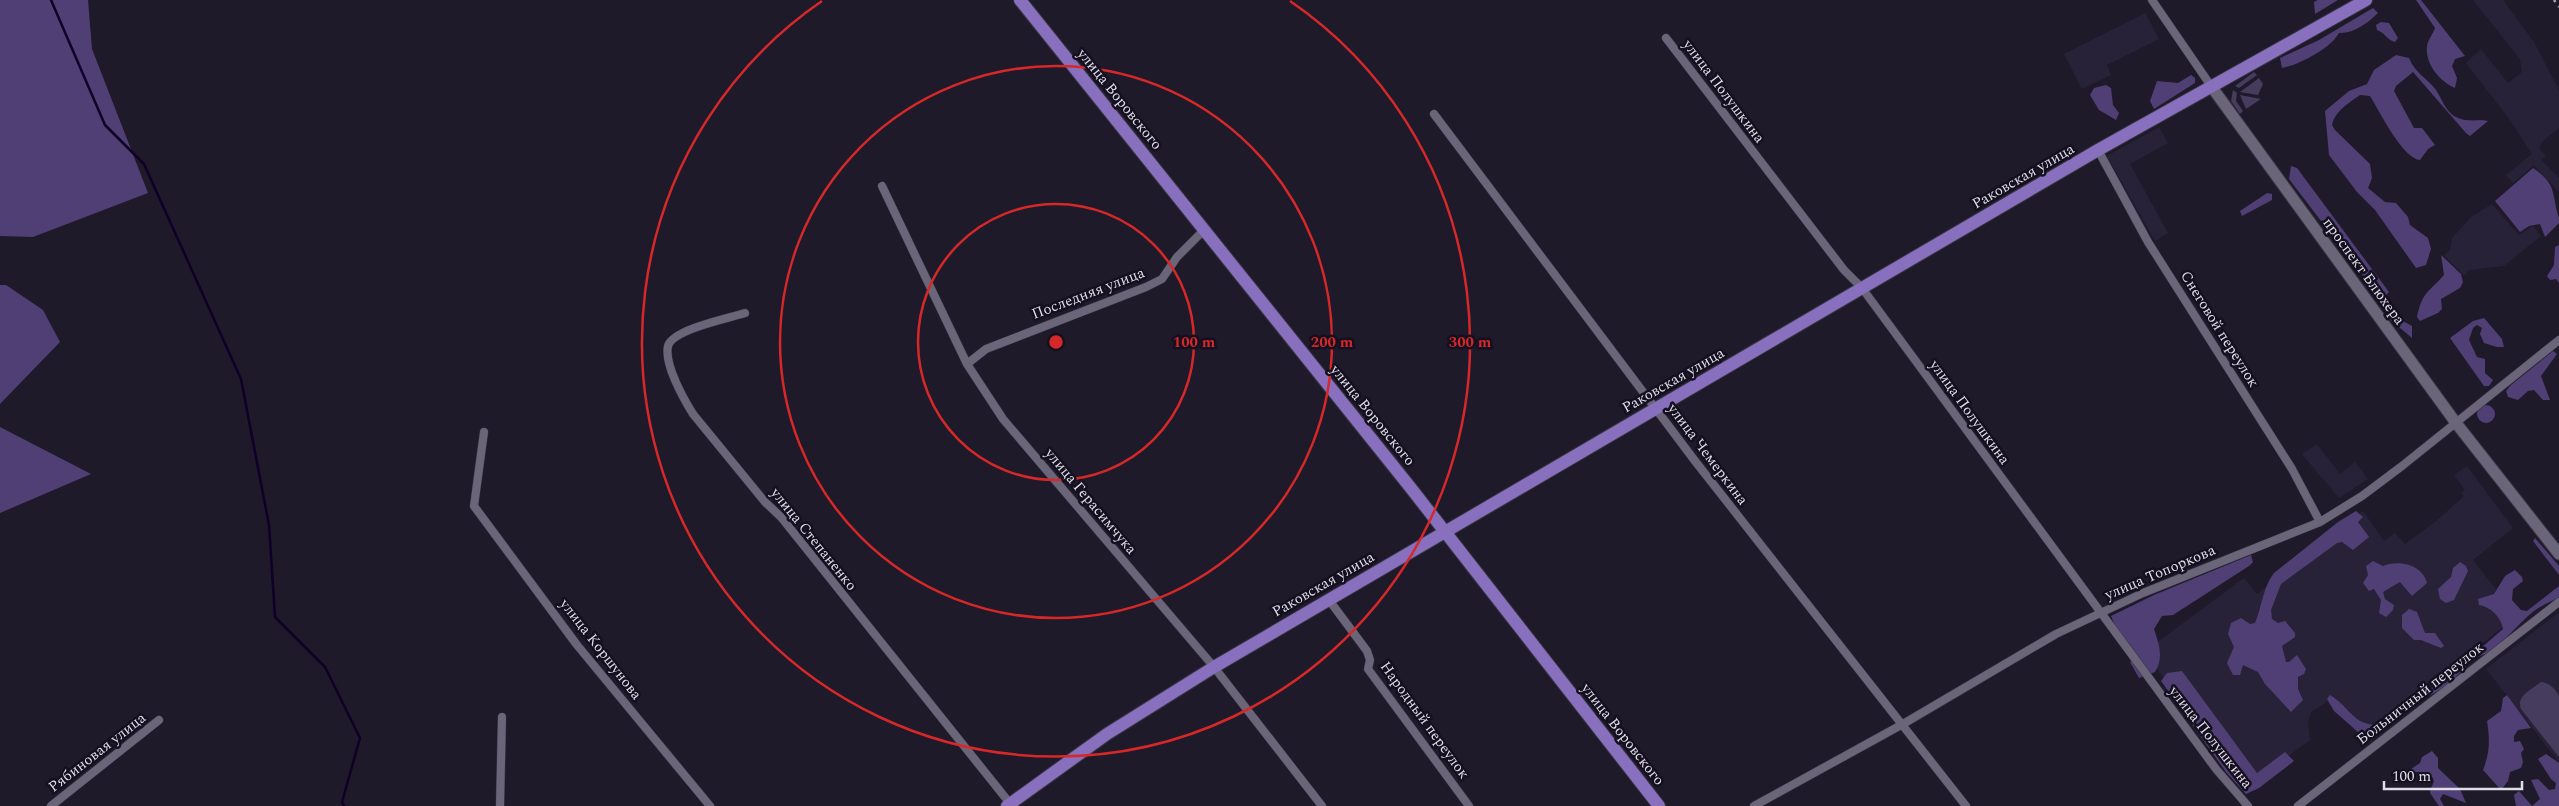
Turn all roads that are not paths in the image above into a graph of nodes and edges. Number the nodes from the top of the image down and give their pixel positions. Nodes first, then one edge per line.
1 (1020, 0) edge
2 (2152, 0) edge
3 (2366, 0) edge
4 (1666, 38) dead end
5 (2212, 86) junction
6 (1434, 114) dead end
7 (2098, 150) junction
8 (882, 186) dead end
9 (1204, 230) junction
10 (1862, 288) junction
11 (745, 313) dead end
12 (2559, 340) edge
13 (967, 364) junction
14 (1656, 408) junction
15 (2456, 423) junction
16 (484, 432) dead end
17 (2320, 522) junction
18 (1444, 531) junction
19 (2559, 554) edge
20 (1329, 600) junction
21 (2559, 602) edge
22 (2099, 612) junction
23 (1214, 667) junction
24 (502, 717) dead end
25 (159, 720) dead end
26 (1903, 724) junction
27 (1010, 805) edge
28 (51, 806) edge
29 (500, 806) edge
30 (710, 806) edge
31 (1322, 806) edge
32 (1469, 806) edge
33 (1659, 806) edge
34 (1754, 806) edge
35 (1966, 806) edge
36 (2248, 806) edge
37 (2298, 806) edge

1 - 9 main road, улица Воровского
2 - 5 street, проспект Блюхера
3 - 5 main road, Раковская улица
4 - 10 street, улица Полушкина
5 - 7 main road, Раковская улица
5 - 15 main road, проспект Блюхера
6 - 14 street, улица Чемеркина
7 - 10 main road, Раковская улица
7 - 17 street, Снеговой переулок
8 - 13 street, улица Герасимчука
9 - 13 street, Последняя улица
9 - 18 main road, улица Воровского
10 - 14 main road, Раковская улица
10 - 22 street, улица Полушкина
11 - 27 street, улица Степаненко
12 - 15 street, улица Топоркова
13 - 23 street, улица Герасимчука
14 - 18 main road, Раковская улица
14 - 26 street, улица Чемеркина
15 - 17 street, улица Топоркова
15 - 19 main road, проспект Блюхера
16 - 30 street, улица Коршунова
17 - 22 street, улица Топоркова
18 - 20 main road, Раковская улица
18 - 33 main road, улица Воровского
20 - 23 main road, Раковская улица
20 - 32 street, Народный переулок
21 - 37 street, Больничный переулок
22 - 26 street, улица Топоркова
22 - 36 street, улица Полушкина
23 - 27 main road, Раковская улица
23 - 31 street, улица Герасимчука
24 - 29 street
25 - 28 street, Рябиновая улица
26 - 34 street, улица Топоркова
26 - 35 street, улица Чемеркина

